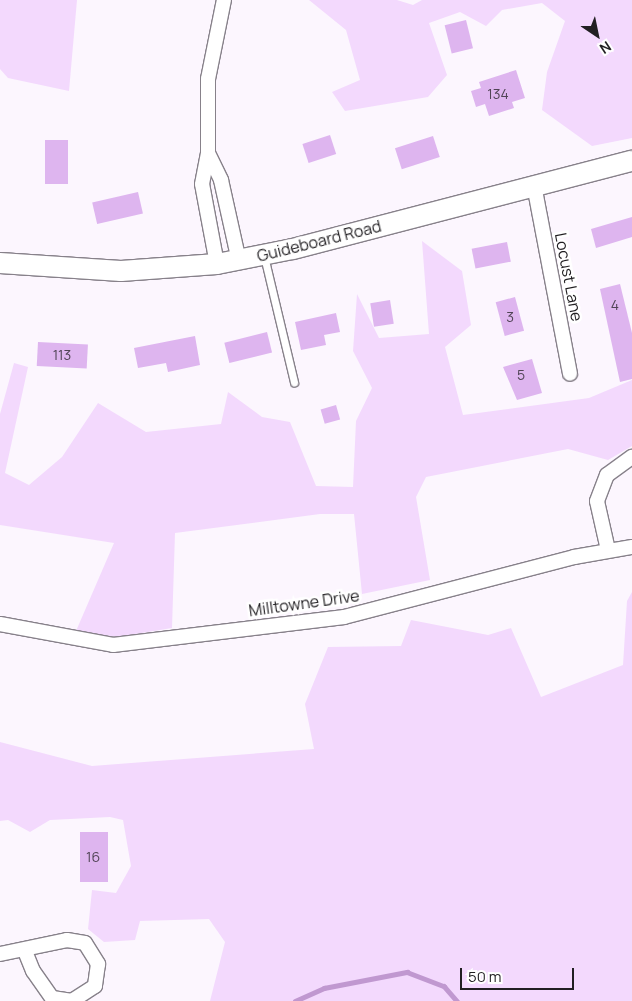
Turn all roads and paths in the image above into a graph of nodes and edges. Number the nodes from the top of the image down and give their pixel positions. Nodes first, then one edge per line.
1 (224, 0) edge
2 (208, 153) junction
3 (632, 161) edge
4 (534, 185) junction
5 (264, 255) junction
6 (239, 261) junction
7 (0, 263) edge
8 (217, 264) junction
9 (570, 374) dead end
10 (294, 382) dead end
11 (632, 457) edge
12 (632, 547) edge
13 (608, 550) junction
14 (0, 624) edge
15 (25, 950) junction
16 (0, 954) edge

1 - 2 street
2 - 6 street
2 - 8 street
3 - 4 street, Guideboard Road
4 - 5 street, Guideboard Road
4 - 9 street, Locust Lane
5 - 6 street, Guideboard Road
5 - 10 lane
6 - 8 street, Guideboard Road
7 - 8 street, Guideboard Road
11 - 13 street
12 - 13 street, Milltowne Drive
13 - 14 street, Milltowne Drive
15 - 15 street
15 - 16 street

